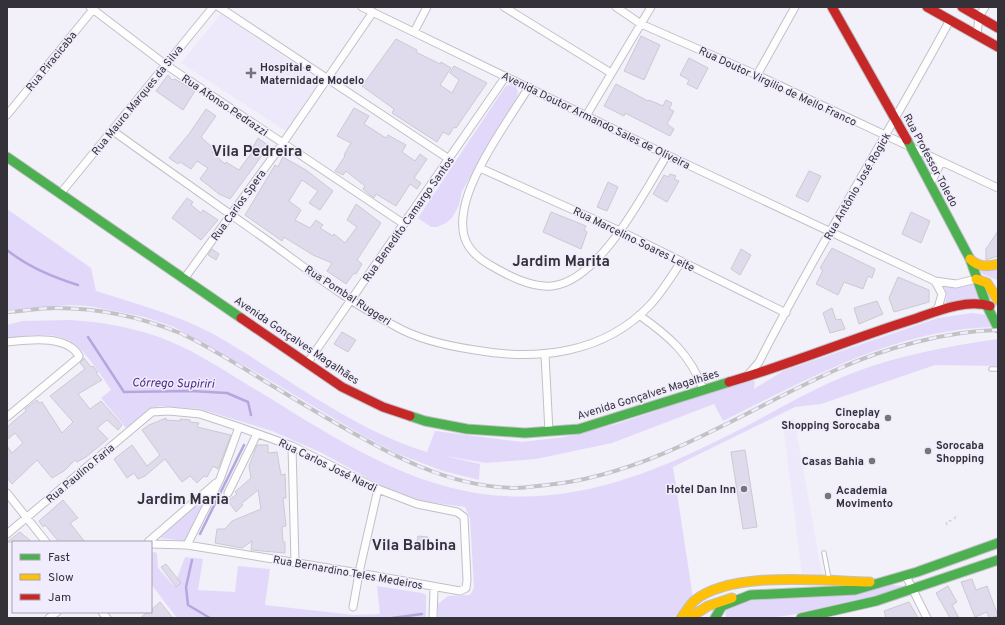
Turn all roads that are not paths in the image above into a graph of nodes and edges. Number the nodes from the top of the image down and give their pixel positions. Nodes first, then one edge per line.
1 (213, 7) edge
2 (219, 7) edge
3 (362, 7) edge
4 (427, 7) edge
5 (504, 7) edge
6 (616, 7) edge
7 (651, 7) edge
8 (795, 7) edge
9 (832, 7) edge
10 (927, 7) edge
11 (962, 7) edge
12 (985, 7) edge
13 (93, 8) edge
14 (373, 12) junction
15 (979, 16) junction
16 (950, 20) junction
17 (641, 24) junction
18 (998, 28) edge
19 (414, 32) junction
20 (977, 35) junction
21 (998, 47) edge
22 (166, 65) junction
23 (611, 73) junction
24 (757, 75) junction
25 (506, 76) junction
26 (329, 79) junction
27 (529, 87) junction
28 (7, 115) edge
29 (586, 116) junction
30 (896, 120) junction
31 (113, 131) junction
32 (886, 136) junction
33 (283, 143) junction
34 (909, 146) junction
35 (667, 155) junction
36 (7, 157) edge
37 (449, 159) junction
38 (941, 162) junction
39 (480, 168) junction
40 (930, 184) junction
41 (998, 188) edge
42 (60, 194) junction
43 (231, 215) junction
44 (404, 224) junction
45 (620, 231) junction
46 (830, 232) junction
47 (970, 259) junction
48 (681, 262) junction
49 (998, 264) edge
50 (184, 279) junction
51 (976, 279) junction
52 (935, 281) junction
53 (998, 300) edge
54 (352, 301) junction
55 (987, 306) junction
56 (786, 313) junction
57 (932, 313) junction
58 (638, 315) junction
59 (998, 315) edge
60 (998, 328) edge
61 (7, 342) edge
62 (764, 352) junction
63 (545, 355) junction
64 (308, 362) junction
65 (991, 369) dead end
66 (998, 369) edge
67 (768, 370) junction
68 (746, 377) junction
69 (703, 390) junction
70 (152, 412) joint
71 (7, 417) edge
72 (239, 427) junction
73 (549, 432) junction
74 (258, 434) junction
75 (292, 446) junction
76 (220, 479) junction
77 (378, 489) junction
78 (7, 493) edge
79 (228, 493) dead end
80 (457, 512) joint
81 (27, 517) junction
82 (7, 534) edge
83 (45, 541) edge
84 (149, 541) edge
85 (998, 543) edge
86 (152, 544) edge
87 (187, 545) junction
88 (824, 553) dead end
89 (998, 560) edge
90 (296, 562) junction
91 (359, 572) junction
92 (906, 576) junction
93 (829, 581) junction
94 (884, 582) junction
95 (434, 588) junction
96 (912, 590) junction
97 (750, 595) junction
98 (353, 607) dead end
99 (719, 608) junction
100 (433, 618) edge
101 (681, 618) edge
102 (689, 618) edge
103 (714, 618) edge
104 (722, 618) edge
105 (807, 618) edge
106 (927, 618) edge

1 - 22 street, Rua Mauro Marques da Silva
2 - 26 street
3 - 14 street, Avenida Doutor Armando Sales de Oliveira
4 - 19 street
5 - 23 street
6 - 17 street, Rua Doutor Virgilio de Mello Franco
7 - 17 street
8 - 24 street
9 - 30 street, Rua Professor Toledo
10 - 16 street
11 - 15 street
12 - 15 street
13 - 22 street, Rua Afonso Pedrazzi
13 - 28 street, Rua Piracicaba
14 - 19 street, Avenida Doutor Armando Sales de Oliveira
14 - 26 street, Rua Carlos Spera
15 - 18 street
15 - 20 street
16 - 20 street
16 - 30 street, Rua Antônio José Rogick
17 - 23 street
17 - 24 street, Rua Doutor Virgilio de Mello Franco
19 - 25 street, Avenida Doutor Armando Sales de Oliveira
20 - 21 street
22 - 31 street, Rua Mauro Marques da Silva
22 - 33 street, Rua Afonso Pedrazzi
23 - 29 street
24 - 32 street, Rua Doutor Virgilio de Mello Franco
25 - 27 street, Avenida Doutor Armando Sales de Oliveira
25 - 37 street, Rua Benedito Camargo Santos
26 - 33 street, Rua Carlos Spera
26 - 37 street
27 - 29 street, Avenida Doutor Armando Sales de Oliveira
27 - 39 street
29 - 35 street, Avenida Doutor Armando Sales de Oliveira
30 - 32 street, Rua Antônio José Rogick
30 - 34 street, Rua Professor Toledo
31 - 42 street, Rua Mauro Marques da Silva
31 - 43 street, Rua Pombal Ruggeri
32 - 34 street, Rua Doutor Virgilio de Mello Franco
32 - 46 street, Rua Antônio José Rogick
33 - 43 street, Rua Carlos Spera
33 - 44 street, Rua Afonso Pedrazzi
34 - 38 street, Rua Doutor Virgilio de Mello Franco
34 - 40 street, Rua Professor Toledo
35 - 45 street
35 - 46 street, Avenida Doutor Armando Sales de Oliveira
36 - 42 street, Avenida Gonçalves Magalhães
37 - 44 street, Rua Benedito Camargo Santos
38 - 40 street
38 - 41 street, Rua Doutor Virgilio de Mello Franco
39 - 45 street, Rua Marcelino Soares Leite
39 - 45 street
40 - 47 street, Rua Professor Toledo
42 - 50 street, Avenida Gonçalves Magalhães
43 - 50 street, Rua Carlos Spera
43 - 54 street, Rua Pombal Ruggeri
44 - 54 street, Rua Benedito Camargo Santos
45 - 48 street, Rua Marcelino Soares Leite
46 - 52 street, Avenida Doutor Armando Sales de Oliveira
46 - 56 street, Rua Antônio José Rogick
47 - 49 street
47 - 51 street, Rua Professor Toledo
48 - 56 street, Rua Marcelino Soares Leite
48 - 58 street, Rua Pombal Ruggeri
50 - 64 street, Avenida Gonçalves Magalhães
51 - 52 street, Avenida Doutor Armando Sales de Oliveira
51 - 53 street
51 - 55 street, Rua Professor Toledo
52 - 57 street
54 - 63 street, Rua Pombal Ruggeri
54 - 64 street, Rua Benedito Camargo Santos
55 - 57 street, Avenida Gonçalves Magalhães
55 - 59 street
55 - 60 street, Rua Professor Toledo
56 - 62 street, Rua Antônio José Rogick
57 - 67 street, Avenida Gonçalves Magalhães
58 - 63 street, Rua Pombal Ruggeri
58 - 69 street
61 - 71 street
62 - 67 street
62 - 68 street, Rua Antônio José Rogick
63 - 73 street
64 - 73 street, Avenida Gonçalves Magalhães
65 - 66 lane
67 - 68 street, Avenida Gonçalves Magalhães
68 - 69 street, Avenida Gonçalves Magalhães
69 - 73 street, Avenida Gonçalves Magalhães
70 - 72 street, Rua Carlos José Nardi
70 - 81 street, Rua Paulino Faria
72 - 74 street, Rua Carlos José Nardi
72 - 76 street
74 - 75 street, Rua Carlos José Nardi
74 - 79 street
75 - 77 street, Rua Carlos José Nardi
75 - 90 street
76 - 84 street
76 - 87 street
77 - 80 street, Rua Carlos José Nardi
77 - 91 street
78 - 81 street
80 - 95 street, Rua Bernardino Teles Medeiros
81 - 82 street, Rua Paulino Faria
81 - 83 street
85 - 92 street
86 - 87 street, Rua Bernardino Teles Medeiros
87 - 90 street, Rua Bernardino Teles Medeiros
88 - 93 lane
89 - 96 street
90 - 91 street, Rua Bernardino Teles Medeiros
91 - 95 street, Rua Bernardino Teles Medeiros
91 - 98 street
92 - 94 street
92 - 96 street
93 - 94 street
93 - 101 street
94 - 97 street
95 - 100 street
96 - 105 street
96 - 106 street
97 - 99 street
97 - 102 street
99 - 103 street
99 - 104 street

